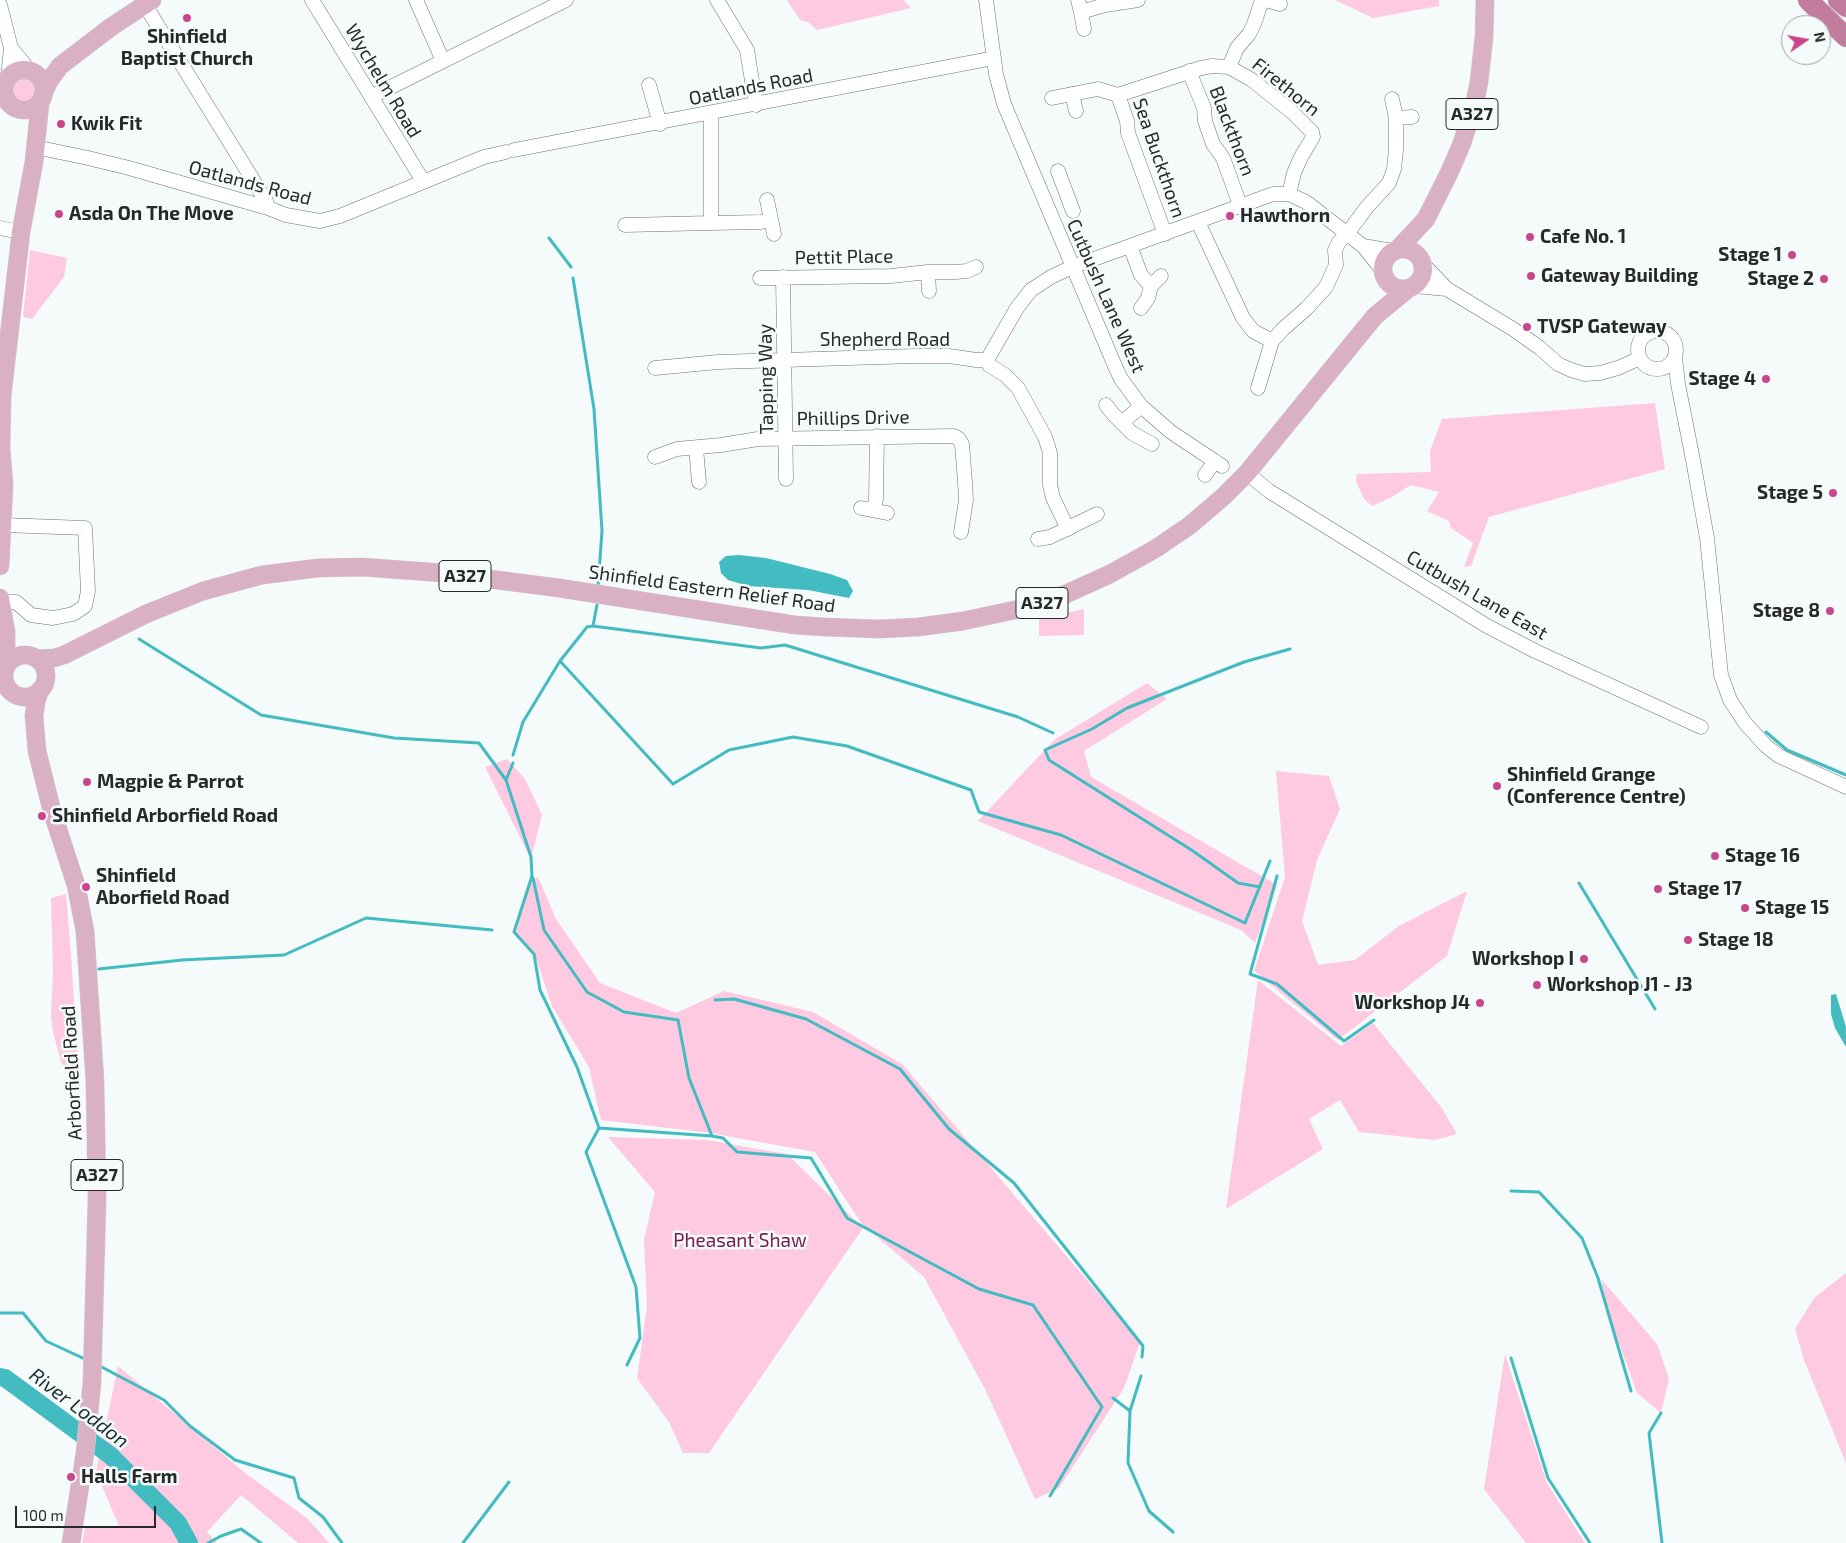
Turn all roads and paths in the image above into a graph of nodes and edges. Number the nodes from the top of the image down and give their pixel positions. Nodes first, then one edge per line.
1 (312, 0) edge
2 (416, 0) edge
3 (566, 0) edge
4 (717, 0) edge
5 (986, 0) edge
6 (1138, 0) edge
7 (1264, 0) edge
8 (1485, 0) edge
9 (1808, 0) edge
10 (1838, 0) edge
11 (148, 2) edge
12 (1280, 4) dead end
13 (0, 5) edge
14 (1079, 6) edge
15 (1846, 7) edge
16 (1084, 29) dead end
17 (1846, 37) edge
18 (11, 48) junction
19 (994, 58) junction
20 (443, 62) junction
21 (60, 66) junction
22 (1229, 67) junction
23 (1189, 71) junction
24 (32, 72) junction
25 (649, 85) dead end
26 (7, 93) edge
27 (1072, 94) junction
28 (1118, 95) junction
29 (42, 97) junction
30 (371, 97) junction
31 (1052, 98) dead end
32 (1392, 99) dead end
33 (756, 105) junction
34 (1076, 112) dead end
35 (711, 113) junction
36 (1412, 117) dead end
37 (1396, 118) junction
38 (660, 124) junction
39 (35, 147) junction
40 (1058, 171) dead end
41 (422, 181) junction
42 (1064, 187) junction
43 (1289, 194) junction
44 (1042, 196) junction
45 (767, 200) dead end
46 (1240, 205) junction
47 (268, 208) junction
48 (1073, 210) dead end
49 (1426, 219) junction
50 (771, 220) junction
51 (1198, 222) junction
52 (711, 223) junction
53 (625, 225) dead end
54 (0, 228) edge
55 (21, 232) junction
56 (774, 234) dead end
57 (1165, 234) junction
58 (1347, 234) junction
59 (1130, 246) junction
60 (1363, 246) junction
61 (1396, 250) junction
62 (1422, 262) junction
63 (976, 267) dead end
64 (1072, 267) junction
65 (928, 272) junction
66 (1384, 274) junction
67 (783, 277) junction
68 (760, 278) dead end
69 (1412, 287) junction
70 (1447, 289) junction
71 (929, 291) dead end
72 (1141, 308) dead end
73 (1375, 316) junction
74 (1272, 341) junction
75 (4, 347) edge
76 (1675, 357) junction
77 (1640, 358) junction
78 (784, 360) junction
79 (987, 360) junction
80 (655, 368) dead end
81 (1660, 368) junction
82 (1678, 384) junction
83 (1258, 388) dead end
84 (1106, 404) dead end
85 (1141, 406) junction
86 (1122, 423) junction
87 (876, 436) junction
88 (785, 438) junction
89 (1152, 444) dead end
90 (696, 448) junction
91 (654, 457) dead end
92 (1247, 474) junction
93 (1205, 475) dead end
94 (786, 479) dead end
95 (699, 482) dead end
96 (874, 510) dead end
97 (1096, 514) dead end
98 (3, 525) junction
99 (1068, 529) junction
100 (961, 532) dead end
101 (1038, 539) dead end
102 (0, 566) edge
103 (0, 600) edge
104 (6, 632) junction
105 (64, 655) junction
106 (32, 657) junction
107 (6, 664) junction
108 (43, 683) junction
109 (18, 696) junction
110 (1701, 727) dead end
111 (34, 731) junction
112 (1846, 787) edge
113 (71, 1543) edge

1 - 30 street, Wychelm Road
2 - 20 street
3 - 20 street
4 - 33 street
5 - 19 street, Cutbush Lane West
6 - 14 street
7 - 12 street, Firethorn
7 - 22 street, Firethorn
8 - 49 main road, A327
9 - 17 highway
10 - 15 highway
11 - 21 main road
11 - 47 street
13 - 18 street
14 - 16 street
18 - 24 street
18 - 26 street
19 - 33 street, Oatlands Road
19 - 44 street, Cutbush Lane West
20 - 30 street
21 - 24 main road
21 - 29 main road
22 - 23 street, Firethorn
22 - 43 street, Firethorn
23 - 28 street, Firethorn
23 - 46 street, Blackthorn
24 - 26 main road
24 - 29 main road
25 - 38 street
26 - 29 main road
26 - 39 main road
27 - 28 street
27 - 31 street
27 - 34 street
28 - 57 street, Sea Buckthorn
29 - 39 main road
30 - 41 street, Wychelm Road
32 - 37 street
33 - 35 street, Oatlands Road
35 - 38 street, Oatlands Road
35 - 52 street
36 - 37 street
37 - 58 street
38 - 41 street, Oatlands Road
39 - 47 street, Oatlands Road
39 - 55 main road
40 - 42 street, Cutbush Lane West
41 - 47 street, Oatlands Road
42 - 44 street
42 - 48 street, Cutbush Lane West
43 - 46 street
43 - 58 street
44 - 64 street, Cutbush Lane West
45 - 50 street
46 - 51 street
49 - 61 main road, A327
49 - 62 main road, A327
50 - 52 street
50 - 56 street
51 - 57 street
51 - 74 street
52 - 53 street
54 - 55 street
55 - 75 main road
57 - 59 street
58 - 60 street
58 - 74 street
59 - 64 street
59 - 72 street
60 - 61 street
60 - 66 street
61 - 62 main road
61 - 66 main road
62 - 69 main road
62 - 70 street
63 - 65 street, Pettit Place
64 - 79 street
64 - 85 street, Cutbush Lane West
65 - 67 street, Pettit Place
65 - 71 street
66 - 69 main road
66 - 73 main road, Shinfield Eastern Relief Road / A327
67 - 68 street, Pettit Place
67 - 78 street, Tapping Way
69 - 70 street
69 - 73 main road, Shinfield Eastern Relief Road / A327
70 - 77 street
73 - 92 main road, Shinfield Eastern Relief Road / A327
74 - 83 street
75 - 98 main road
76 - 77 street
76 - 81 street
76 - 82 street
77 - 81 street
78 - 79 street, Shepherd Road
78 - 80 street, Shepherd Road
78 - 88 street, Tapping Way
79 - 99 street
81 - 82 street
82 - 112 street
84 - 86 street
85 - 86 street
85 - 93 street, Cutbush Lane West
86 - 89 street
87 - 88 street, Phillips Drive
87 - 96 street
87 - 100 street, Phillips Drive
88 - 90 street, Phillips Drive
88 - 94 street, Tapping Way
90 - 91 street, Phillips Drive
90 - 95 street
92 - 105 main road, Shinfield Eastern Relief Road / A327
92 - 110 street, Cutbush Lane East
97 - 99 street
98 - 102 main road
98 - 103 street
99 - 101 street
103 - 104 main road
104 - 106 main road
104 - 107 main road
105 - 106 main road, Shinfield Eastern Relief Road / A327
105 - 108 main road, Shinfield Eastern Relief Road / A327
106 - 107 main road, A327
106 - 108 main road
107 - 109 main road, A327
108 - 109 main road
108 - 111 main road, Arborfield Road / A327
109 - 111 main road, Arborfield Road / A327
111 - 113 main road, Arborfield Road / A327

